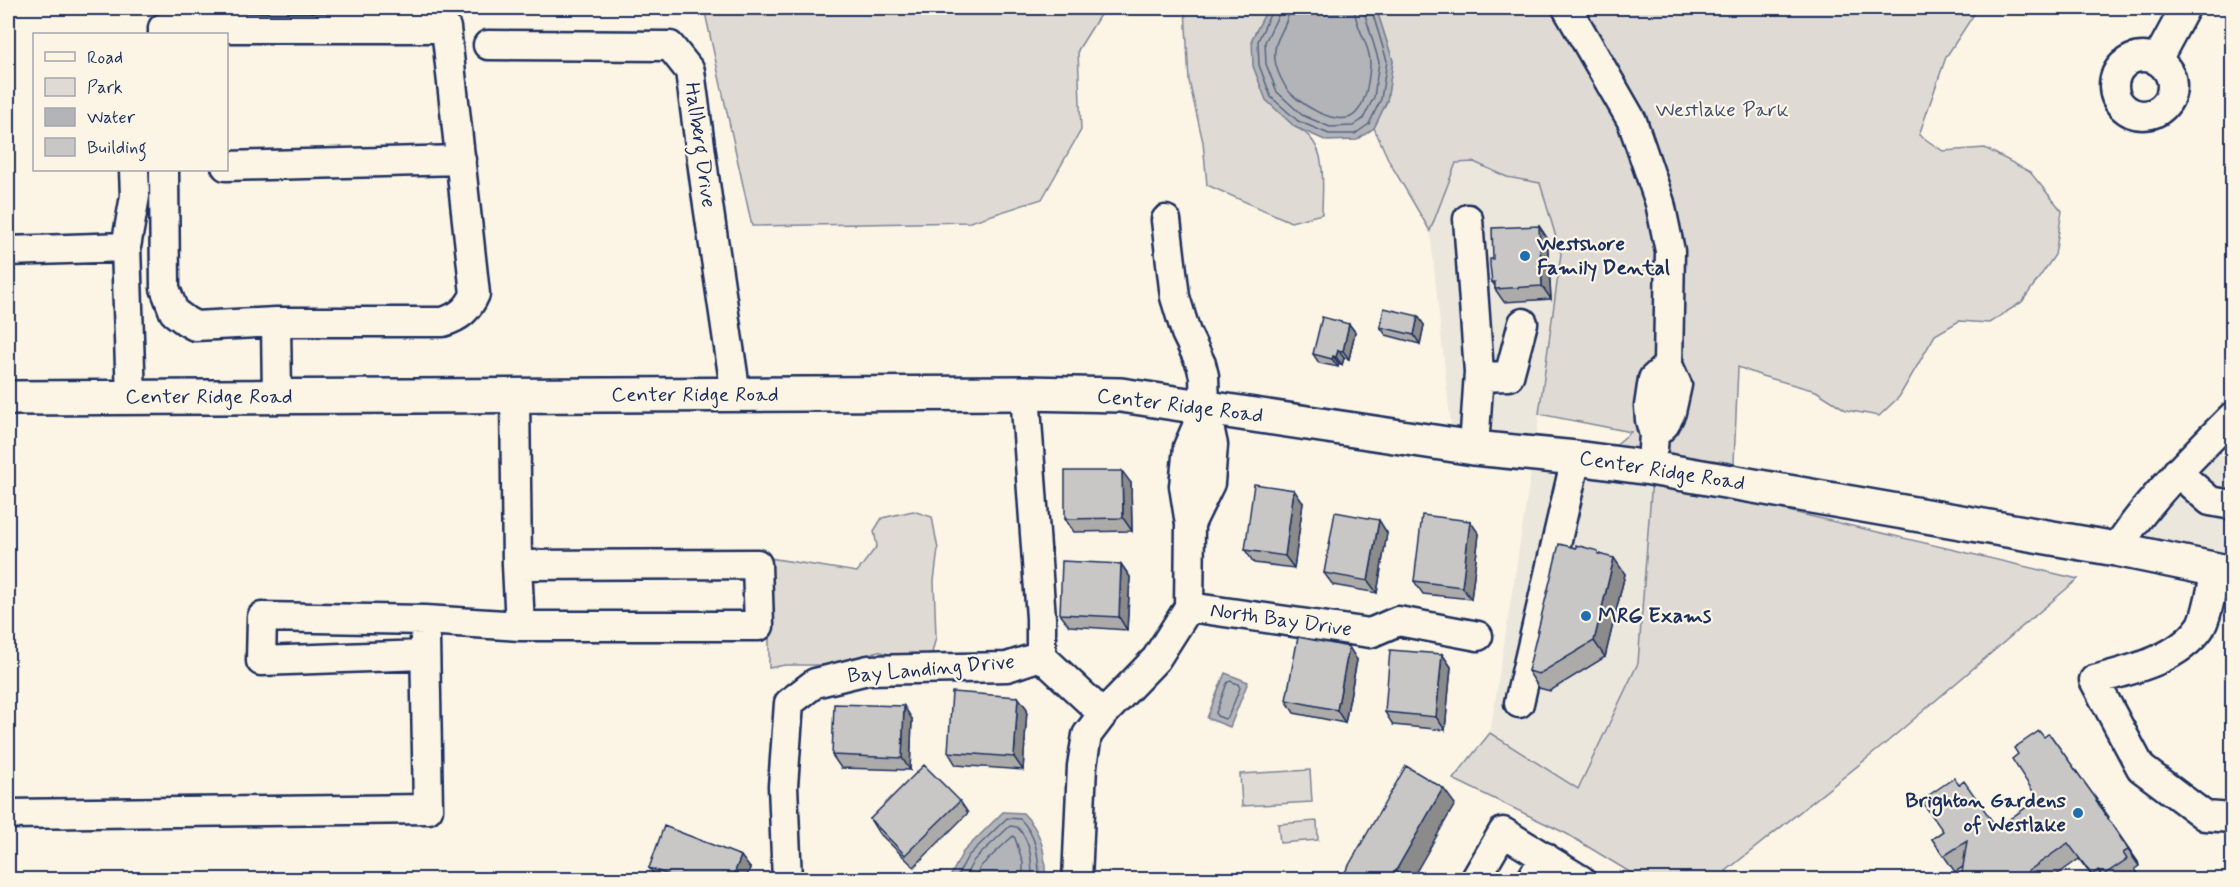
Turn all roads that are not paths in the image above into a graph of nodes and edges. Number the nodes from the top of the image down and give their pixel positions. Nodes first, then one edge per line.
1 (1567, 8) edge
2 (2185, 8) edge
3 (163, 33) edge
4 (488, 45) dead end
5 (2157, 60) dead end
6 (460, 160) junction
7 (228, 166) edge
8 (134, 171) edge
9 (164, 171) edge
10 (1468, 219) dead end
11 (1167, 220) dead end
12 (126, 247) junction
13 (8, 251) edge
14 (276, 322) junction
15 (1523, 323) dead end
16 (1479, 377) junction
17 (1024, 393) junction
18 (736, 395) junction
19 (515, 396) junction
20 (277, 397) junction
21 (8, 398) edge
22 (131, 398) junction
23 (1205, 408) junction
24 (2232, 417) edge
25 (1474, 448) junction
26 (1576, 458) junction
27 (1650, 468) junction
28 (2177, 472) junction
29 (2232, 505) edge
30 (2116, 549) junction
31 (517, 565) junction
32 (2224, 572) edge
33 (1189, 607) junction
34 (426, 620) junction
35 (520, 626) junction
36 (1478, 636) dead end
37 (424, 655) junction
38 (1041, 656) junction
39 (1519, 703) dead end
40 (1103, 714) junction
41 (8, 814) edge
42 (2232, 818) edge
43 (1538, 868) edge
44 (787, 879) edge
45 (1077, 879) edge
46 (1475, 879) edge
47 (1581, 879) edge

1 - 27 street
2 - 5 street
3 - 6 street
4 - 18 street, Hallberg Drive
6 - 7 street
6 - 14 street
8 - 12 street
9 - 14 street
10 - 16 street
11 - 23 street
12 - 13 street
12 - 22 street
14 - 20 street
15 - 16 street
16 - 25 street
17 - 18 main road, Center Ridge Road
17 - 23 main road, Center Ridge Road
17 - 38 street, Bay Landing Drive
18 - 19 main road, Center Ridge Road
19 - 20 main road, Center Ridge Road
19 - 31 street
20 - 22 main road, Center Ridge Road
21 - 22 main road, Center Ridge Road
23 - 25 main road, Center Ridge Road
23 - 33 street
24 - 28 street
25 - 26 main road, Center Ridge Road
26 - 27 main road, Center Ridge Road
26 - 39 street
27 - 30 main road, Center Ridge Road
28 - 29 street
28 - 30 street
30 - 32 main road, Center Ridge Road
31 - 35 street
31 - 35 street
32 - 42 street
33 - 36 street, North Bay Drive
33 - 40 street
34 - 35 street
34 - 37 street
34 - 37 street
37 - 41 street
38 - 40 street, Bay Landing Drive
38 - 44 street, Bay Landing Drive
40 - 45 street
43 - 46 street
43 - 47 street

